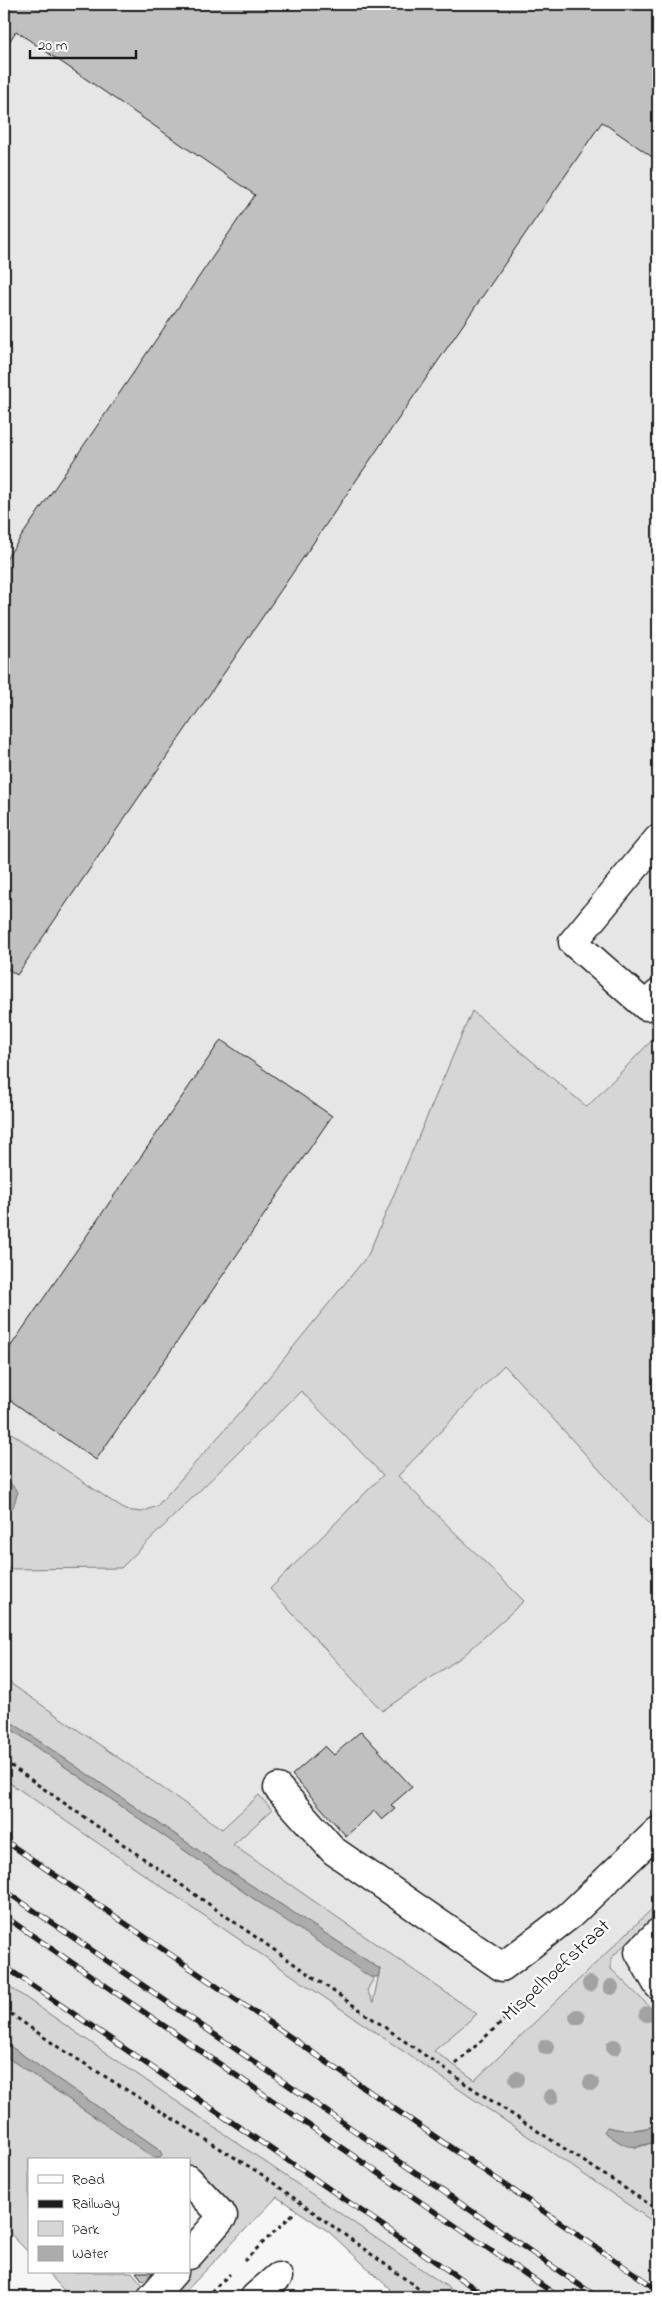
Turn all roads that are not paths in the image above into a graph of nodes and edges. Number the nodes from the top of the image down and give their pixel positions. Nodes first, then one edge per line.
1 (658, 839) edge
2 (658, 994) edge
3 (278, 1788) dead end
4 (658, 1831) edge
5 (658, 1933) edge
6 (658, 1986) edge
7 (190, 2181) edge
8 (190, 2254) edge
9 (172, 2274) edge
10 (278, 2277) dead end
11 (152, 2297) edge
12 (255, 2297) edge

1 - 2 street
3 - 4 street, Mispelhoefstraat
5 - 6 street
7 - 8 street
9 - 11 street
10 - 12 street

